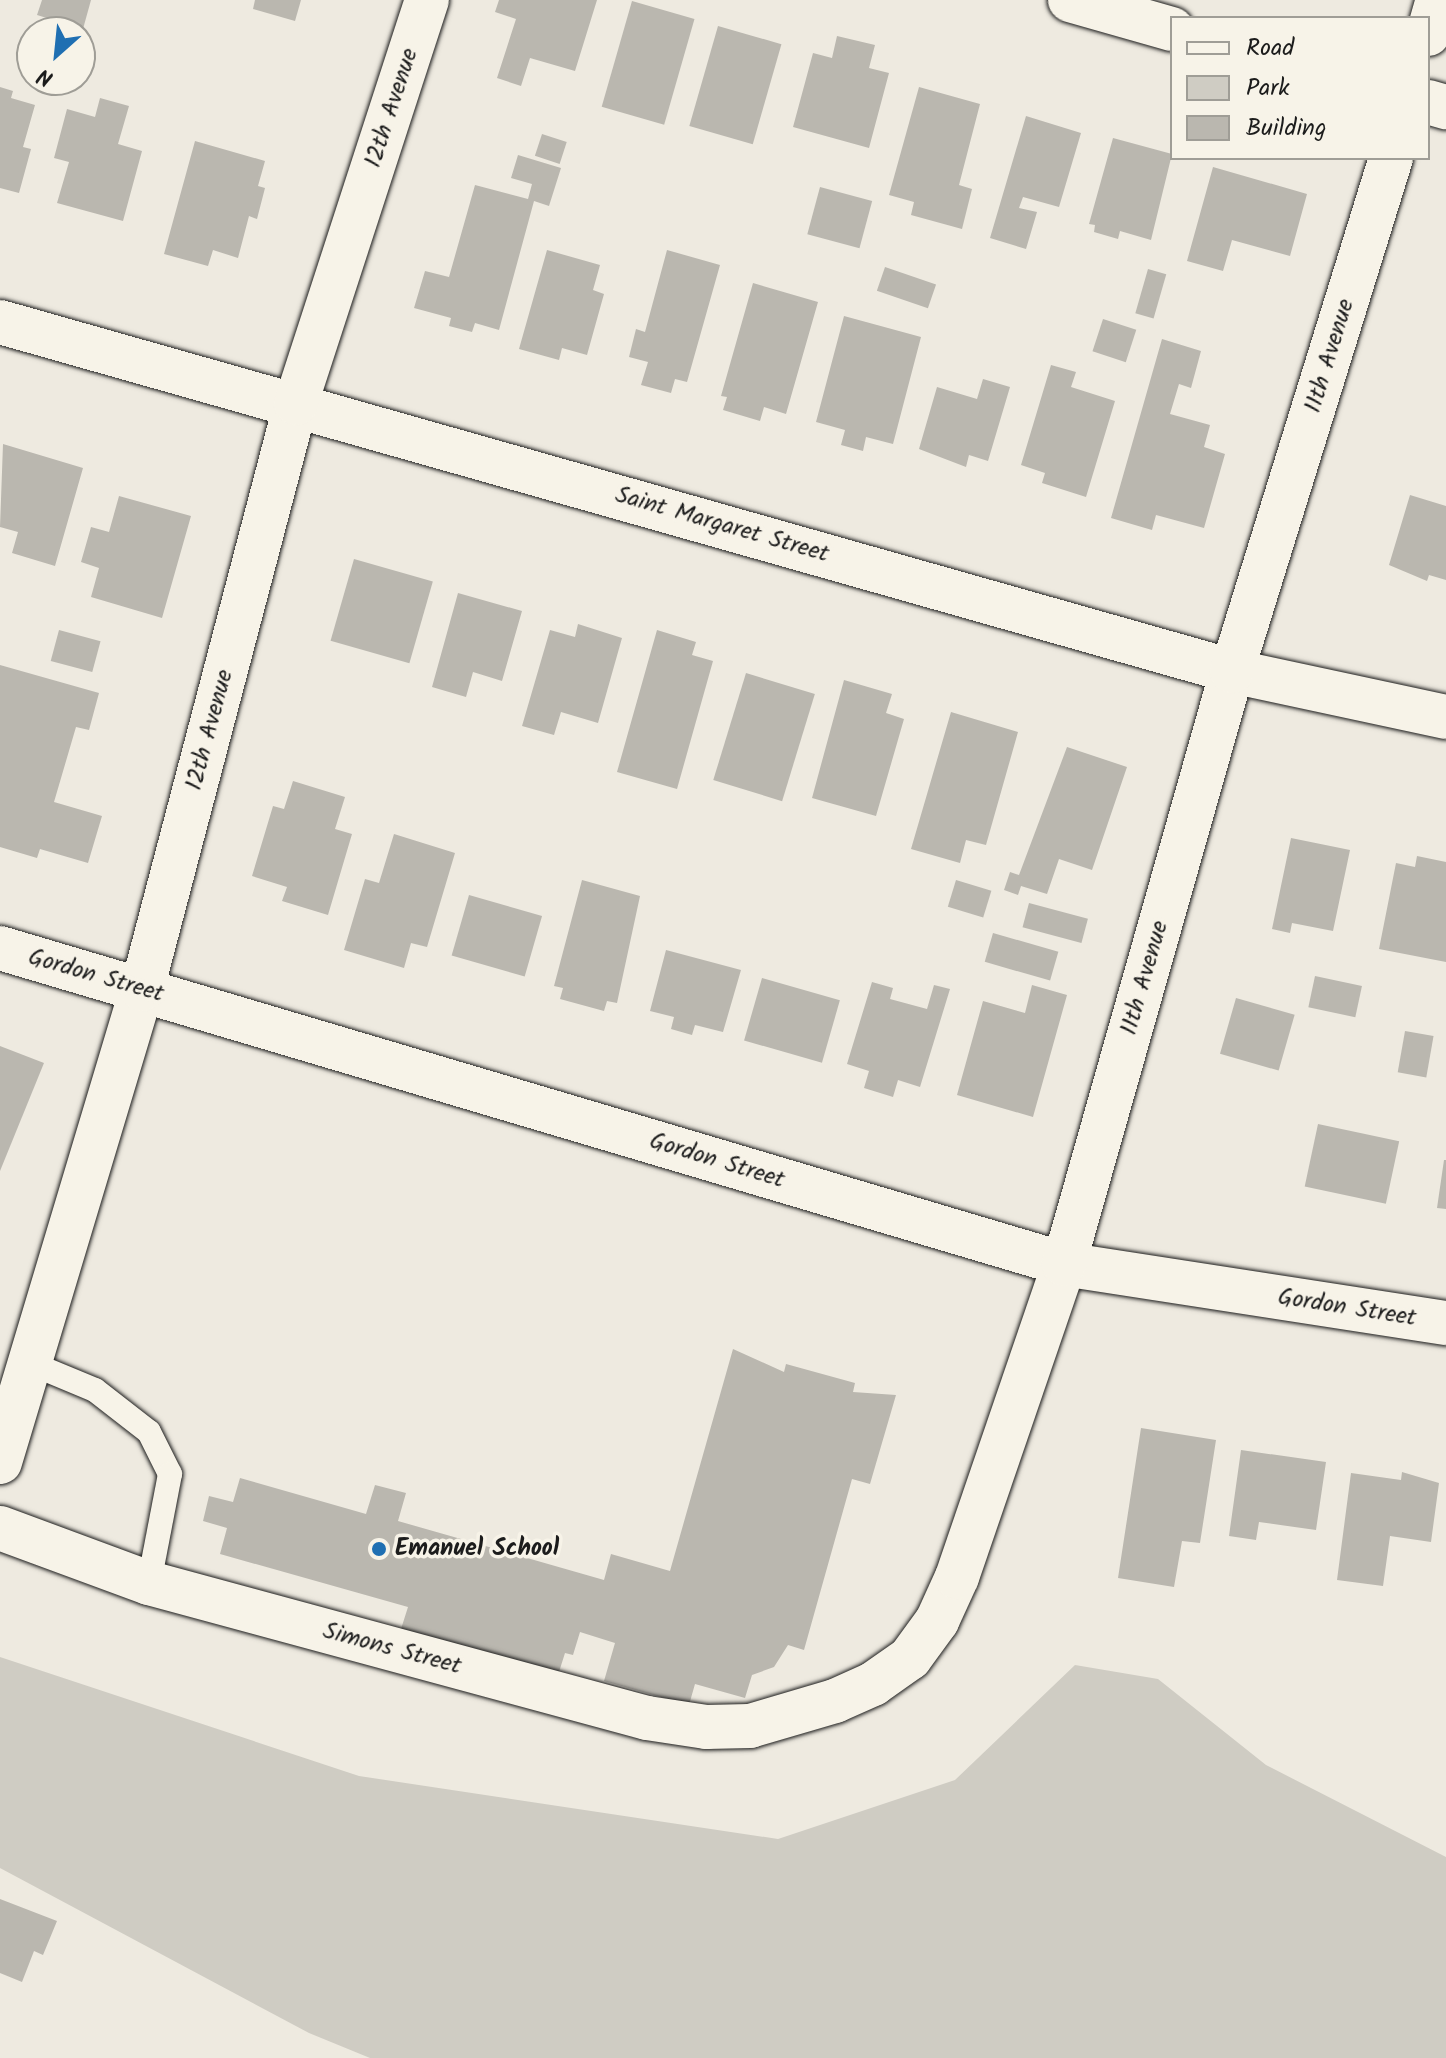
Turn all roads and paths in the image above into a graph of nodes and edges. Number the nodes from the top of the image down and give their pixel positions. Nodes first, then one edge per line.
1 (427, 0) edge
2 (1070, 0) edge
3 (1438, 0) edge
4 (1430, 27) edge
5 (1170, 28) edge
6 (1390, 160) edge
7 (0, 322) edge
8 (296, 403) junction
9 (1232, 671) junction
10 (1446, 717) edge
11 (0, 948) edge
12 (142, 989) junction
13 (1064, 1264) junction
14 (1446, 1323) edge
15 (30, 1363) junction
16 (0, 1462) edge
17 (0, 1528) edge
18 (149, 1583) junction
19 (791, 1715) joint

1 - 8 street, 12th Avenue
2 - 5 street
3 - 4 street
6 - 9 street, 11th Avenue
7 - 8 street, Saint Margaret Street
8 - 9 street, Saint Margaret Street
8 - 12 street, 12th Avenue
9 - 10 street, Saint Margaret Street
9 - 13 street, 11th Avenue
11 - 12 street, Gordon Street
12 - 13 street, Gordon Street
12 - 15 street, 12th Avenue
13 - 14 street, Gordon Street
13 - 19 street, 11th Avenue
15 - 16 street, 12th Avenue
15 - 18 lane
17 - 18 street, Simons Street
18 - 19 street, Simons Street

